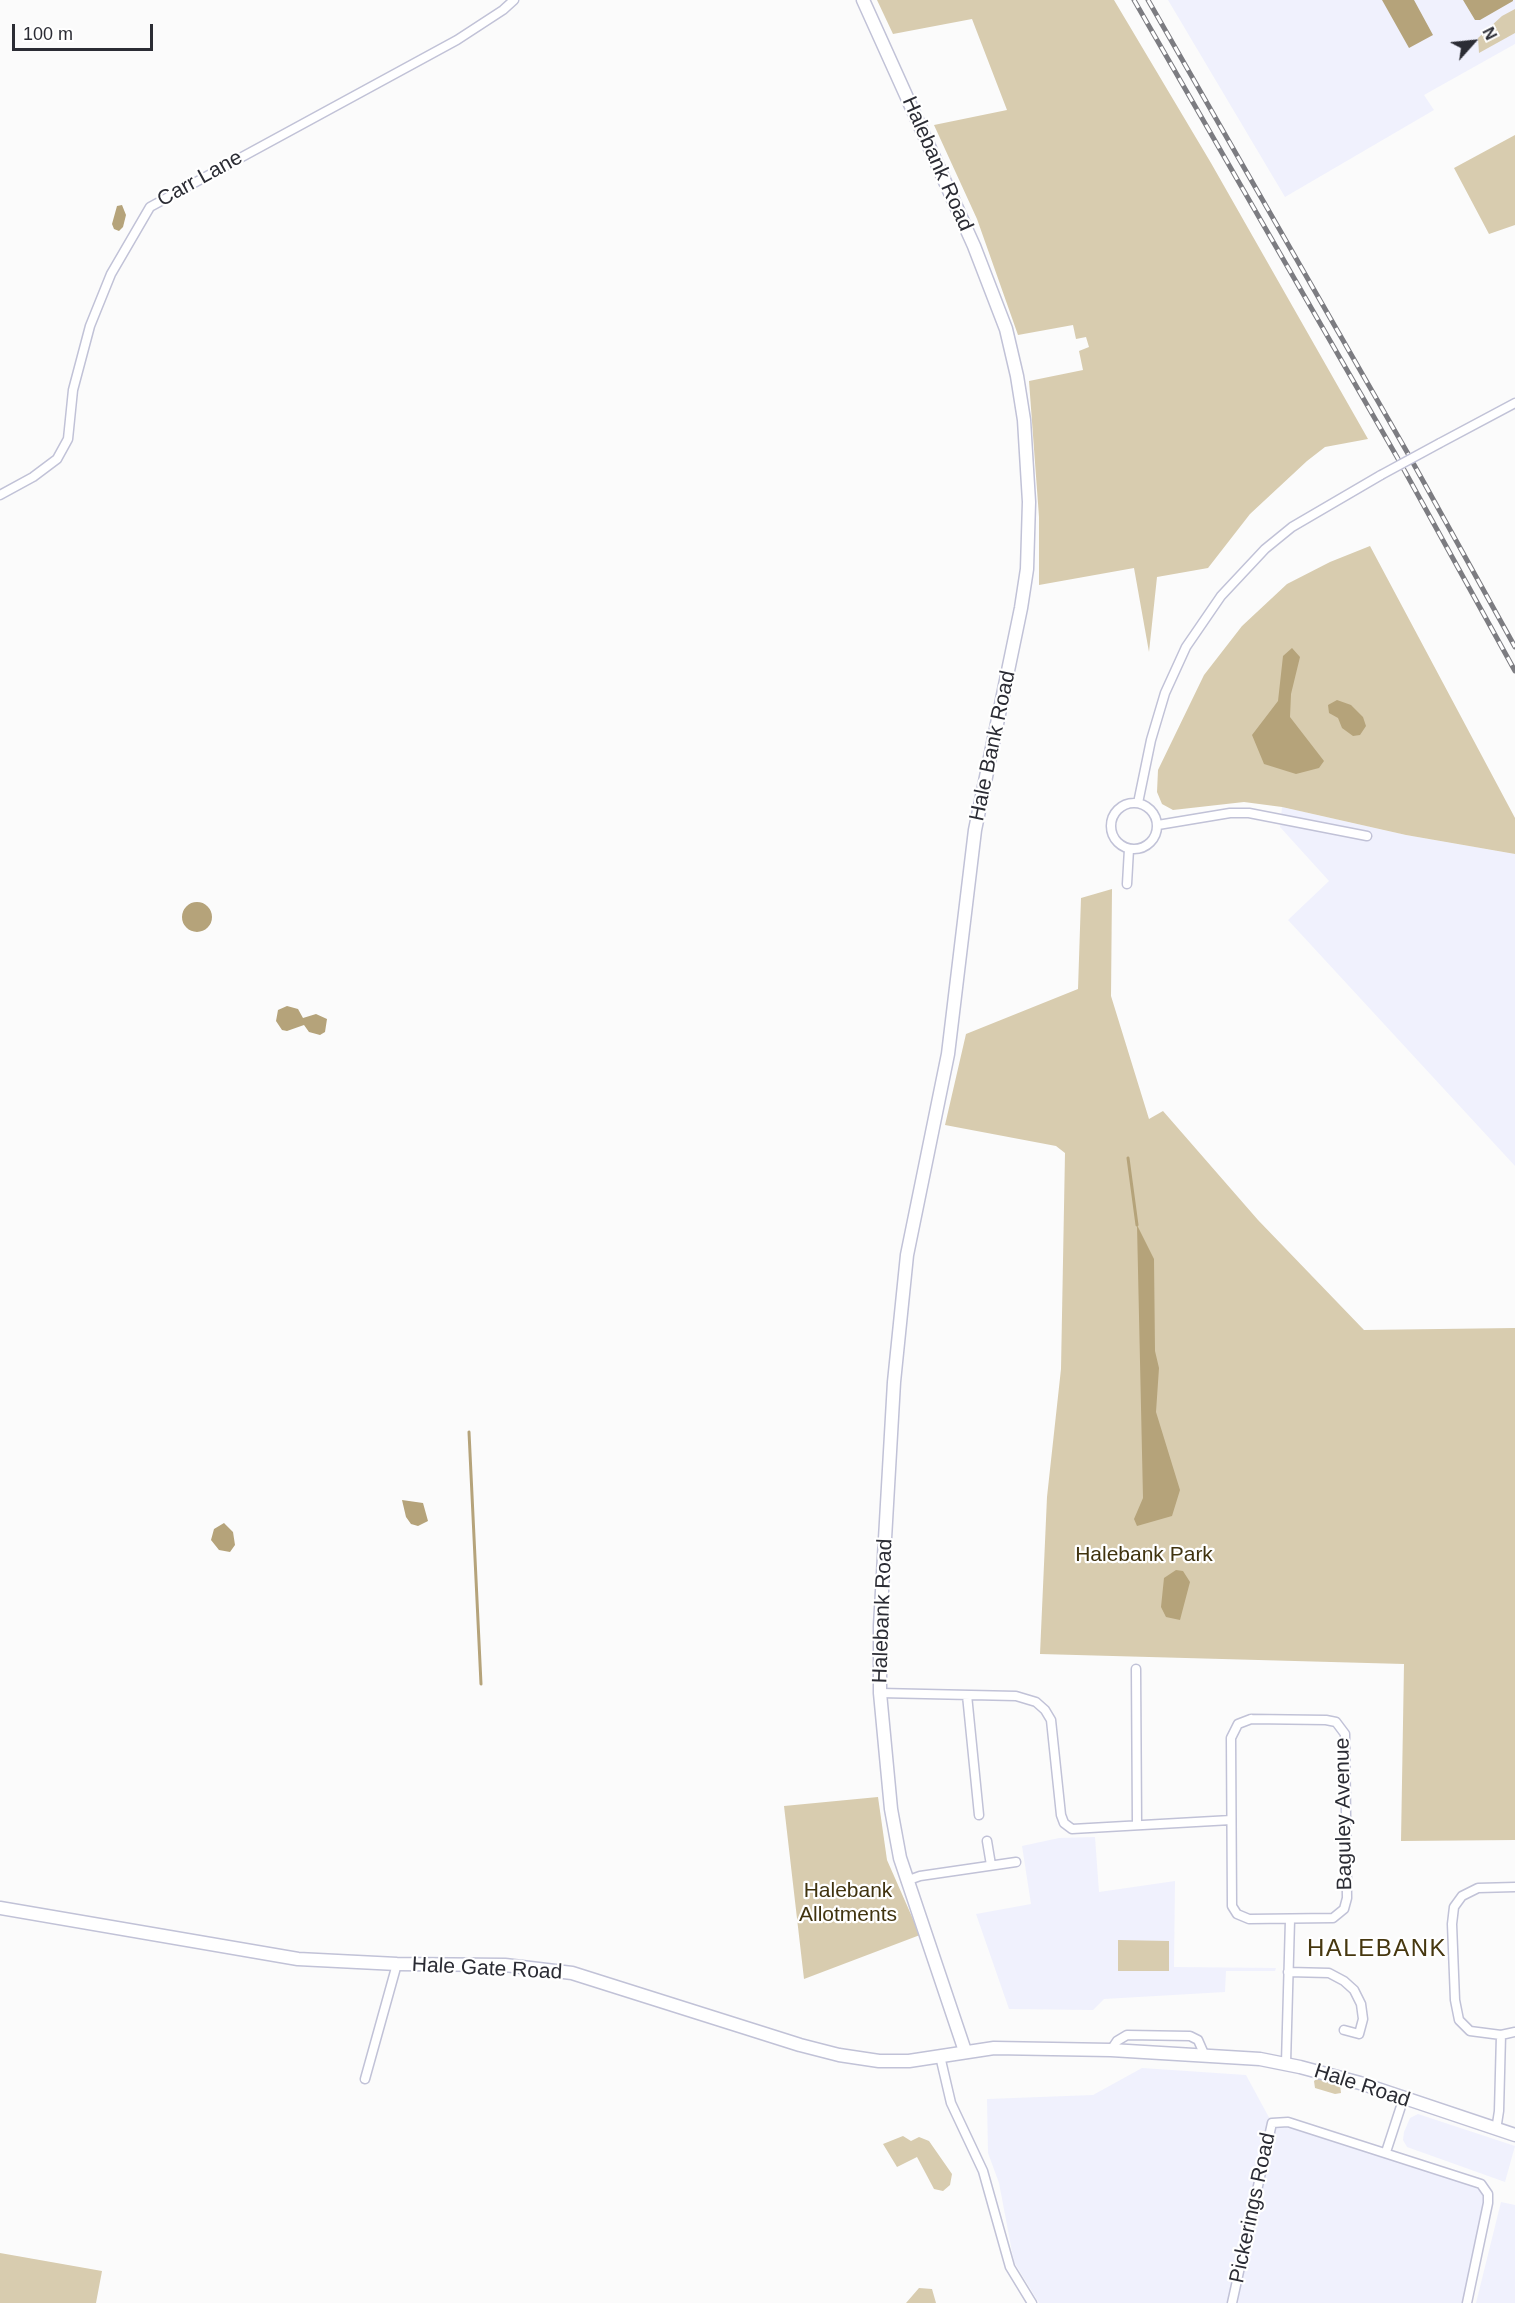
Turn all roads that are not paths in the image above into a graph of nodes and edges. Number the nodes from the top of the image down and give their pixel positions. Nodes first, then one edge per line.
1 (514, 0) edge
2 (863, 0) edge
3 (1006, 329) joint
4 (1515, 403) edge
5 (0, 495) edge
6 (1138, 803) junction
7 (1158, 825) junction
8 (1367, 836) dead end
9 (1129, 849) junction
10 (1127, 884) dead end
11 (925, 1162) joint
12 (1136, 1669) dead end
13 (1136, 1681) junction
14 (1126, 1682) dead end
15 (880, 1694) junction
16 (967, 1695) junction
17 (978, 1815) dead end
18 (1231, 1820) junction
19 (1137, 1824) junction
20 (987, 1841) dead end
21 (1016, 1862) dead end
22 (991, 1865) junction
23 (906, 1881) junction
24 (1515, 1887) edge
25 (0, 1908) edge
26 (1290, 1920) junction
27 (397, 1964) junction
28 (1288, 1972) junction
29 (1344, 2030) dead end
30 (1515, 2032) edge
31 (1501, 2035) junction
32 (1111, 2050) junction
33 (965, 2051) junction
34 (940, 2056) junction
35 (1205, 2056) junction
36 (1287, 2063) junction
37 (365, 2079) dead end
38 (1403, 2100) junction
39 (1496, 2130) junction
40 (1515, 2135) edge
41 (1386, 2152) junction
42 (1032, 2303) edge
43 (1232, 2303) edge
44 (1467, 2303) edge

1 - 5 street, Carr Lane
2 - 3 street, Halebank Road
3 - 11 street, Hale Bank Road
4 - 6 street, bridge
6 - 7 street
6 - 9 street
7 - 8 street
7 - 9 street
9 - 10 street
11 - 15 street, Halebank Road
12 - 13 street
13 - 14 street
13 - 19 street
15 - 16 street
15 - 23 street, Halebank Road
16 - 17 street
16 - 19 street
18 - 19 street
18 - 26 street, Baguley Avenue
18 - 26 street, Baguley Avenue
20 - 22 street
21 - 22 street
22 - 23 street
23 - 33 street, Halebank Road
24 - 31 street
25 - 27 street, Hale Gate Road
26 - 28 street
27 - 34 street, Hale Gate Road
27 - 37 street
28 - 29 street
28 - 36 street
30 - 31 street
31 - 39 street
32 - 33 street, Hale Road
32 - 35 street, Hale Road
32 - 35 street
33 - 34 street, Hale Gate Road
34 - 42 street
35 - 36 street, Hale Road
36 - 38 street, Hale Road
38 - 39 street, Hale Road
38 - 41 street
39 - 40 street, Hale Road
41 - 43 street, Pickerings Road
41 - 44 street, Pickerings Road

